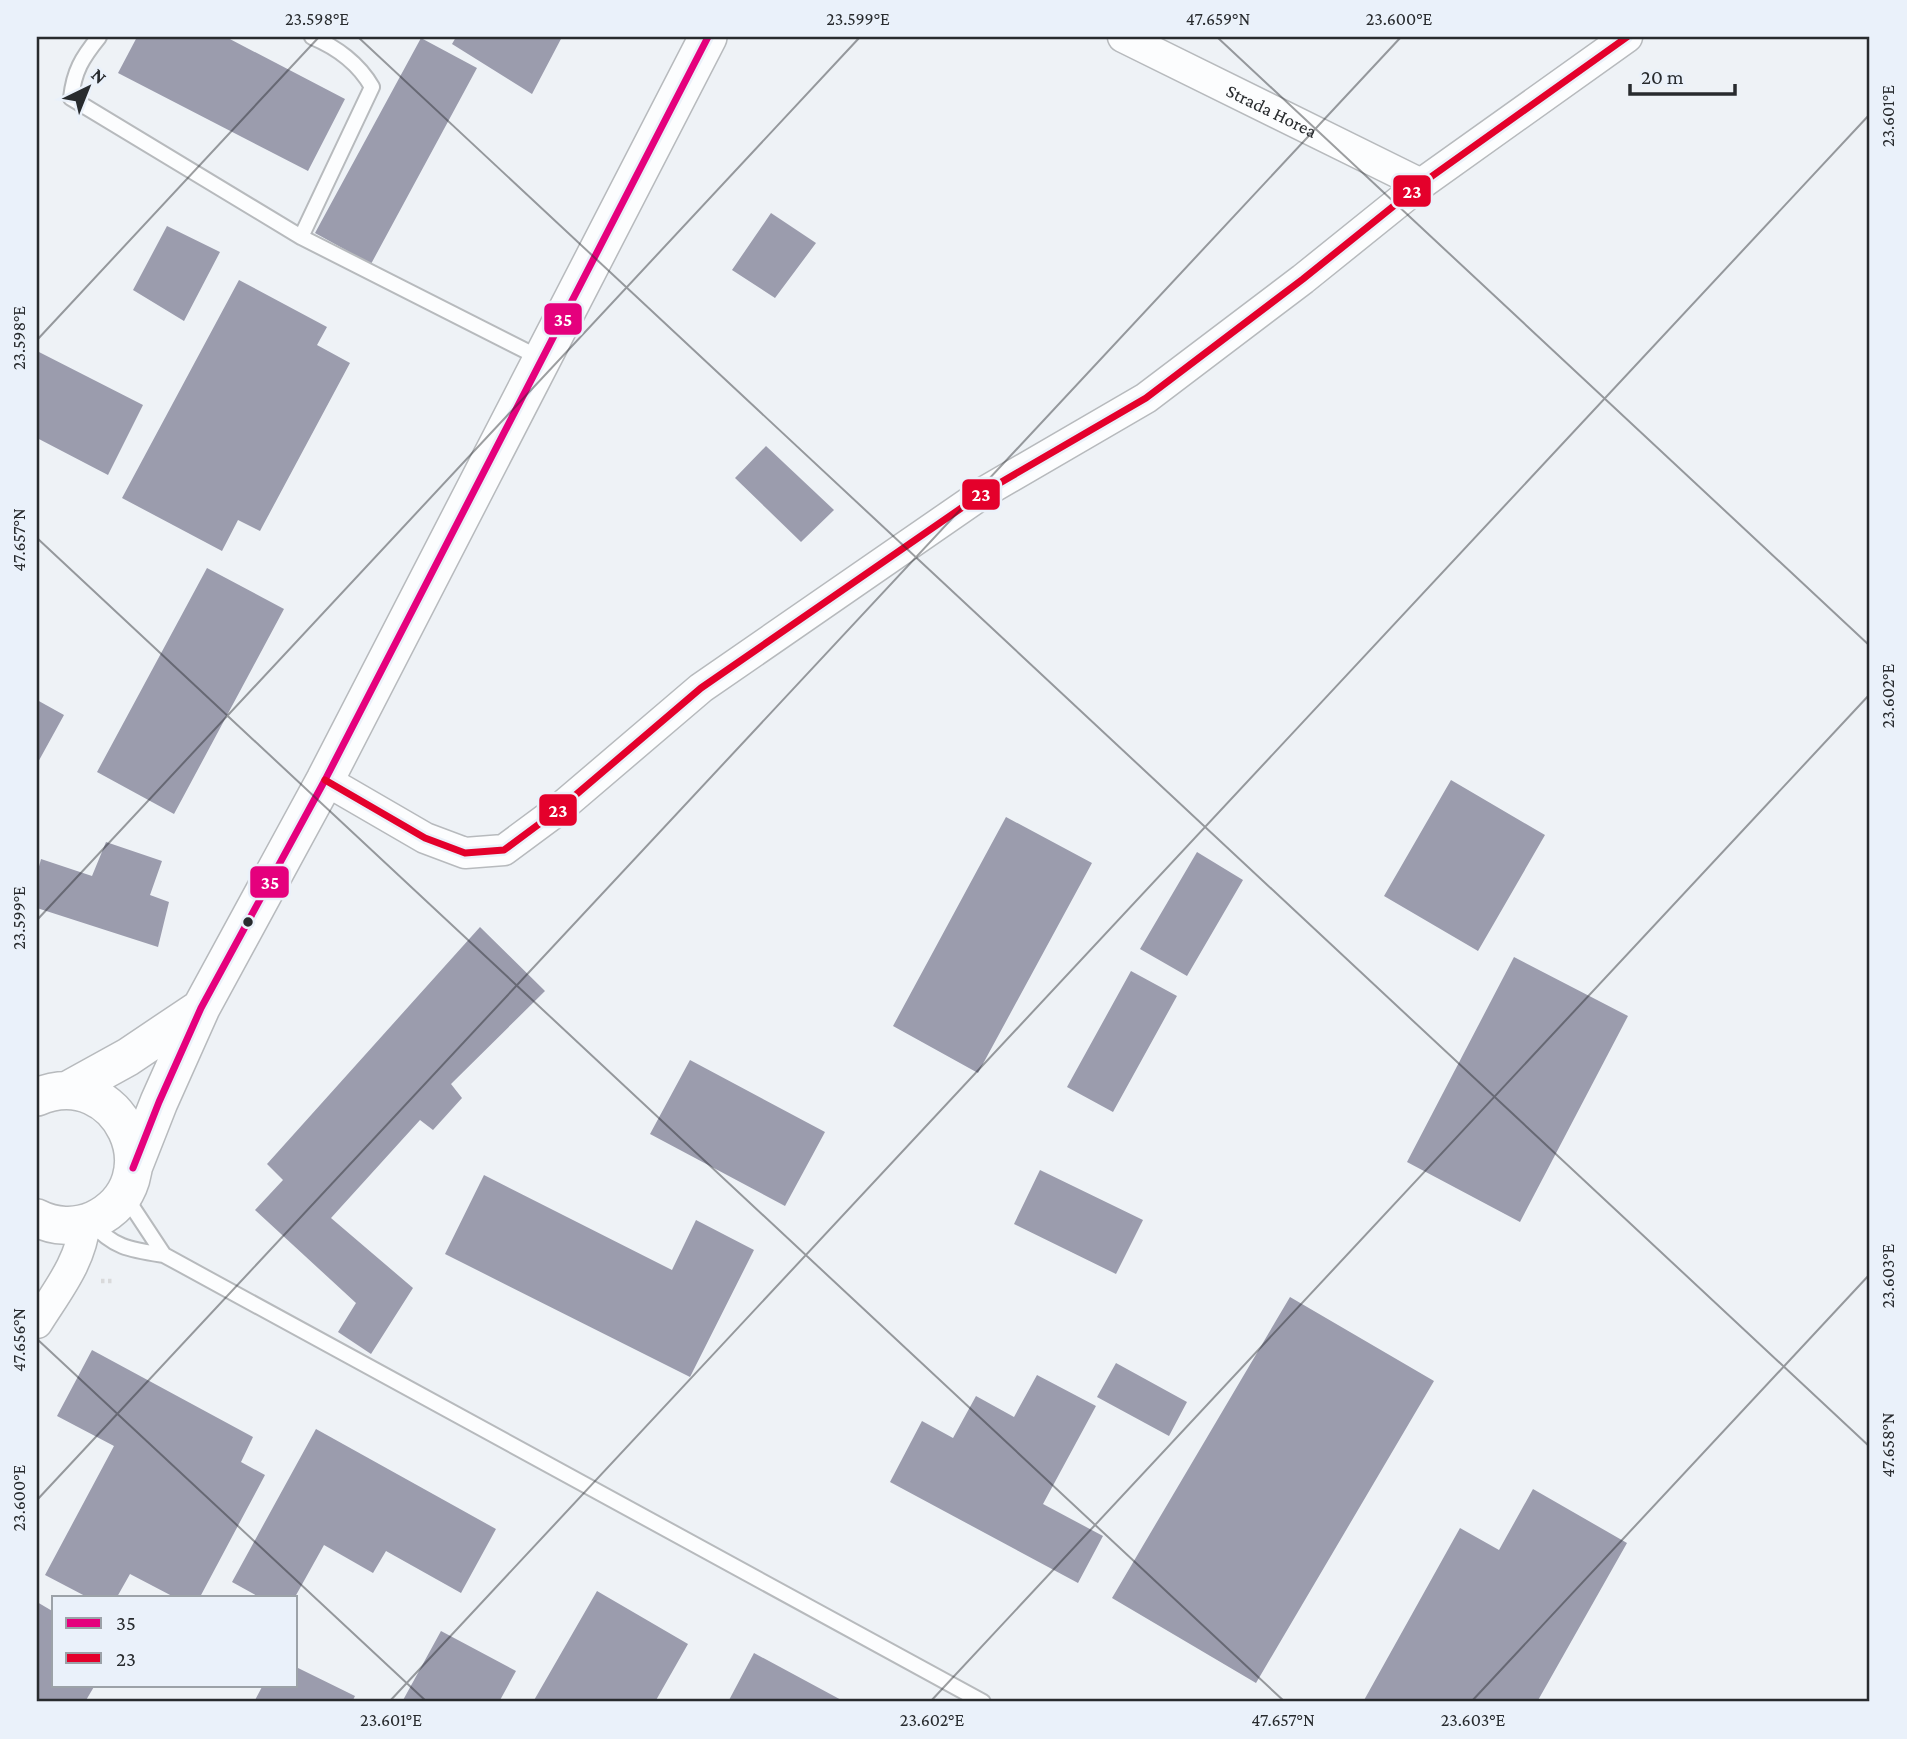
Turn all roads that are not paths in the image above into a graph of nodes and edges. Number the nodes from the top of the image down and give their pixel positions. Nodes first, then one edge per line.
1 (99, 37) edge
2 (312, 37) edge
3 (708, 37) edge
4 (1123, 37) edge
5 (1627, 37) edge
6 (1421, 184) junction
7 (301, 237) junction
8 (542, 359) junction
9 (324, 780) junction
10 (201, 1008) junction
11 (53, 1093) edge
12 (131, 1177) junction
13 (37, 1219) edge
14 (88, 1222) junction
15 (164, 1255) junction
16 (37, 1323) edge
17 (983, 1702) edge

1 - 7 lane
2 - 7 lane
3 - 8 street
4 - 6 street, Strada Horea
5 - 6 street
6 - 9 street
7 - 8 lane
8 - 9 street
9 - 10 street
10 - 11 street
10 - 12 street
11 - 12 street
12 - 14 street
12 - 15 lane
13 - 14 street
14 - 15 lane
14 - 16 street
15 - 17 lane

